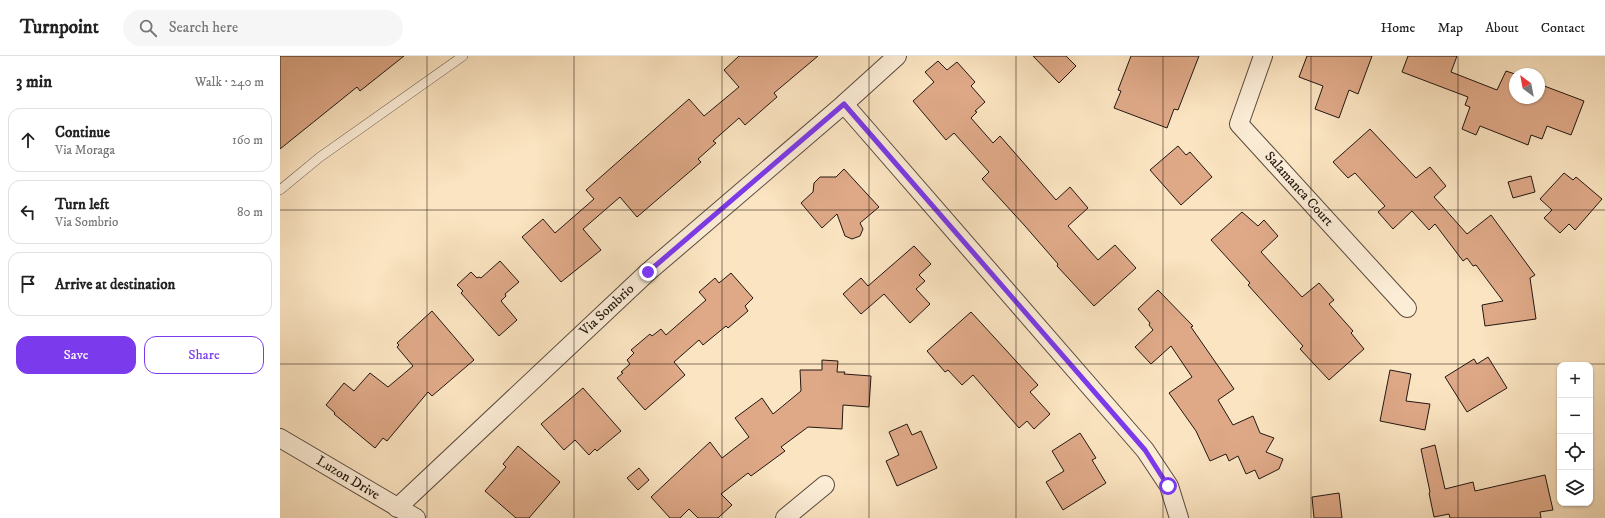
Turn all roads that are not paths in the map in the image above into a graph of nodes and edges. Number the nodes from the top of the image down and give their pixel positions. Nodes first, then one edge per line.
1 (463, 56) edge
2 (897, 56) edge
3 (1264, 56) edge
4 (844, 104) junction
5 (280, 190) edge
6 (1407, 308) dead end
7 (280, 438) edge
8 (825, 485) dead end
9 (396, 508) junction
10 (416, 518) edge
11 (785, 518) edge
12 (1179, 518) edge

1 - 5 lane
2 - 4 street, Via Sombrio
3 - 6 street, Salamanca Court
4 - 9 street, Via Sombrio
4 - 12 street
7 - 9 street, Luzon Drive
8 - 11 street
9 - 10 street, Luzon Drive

